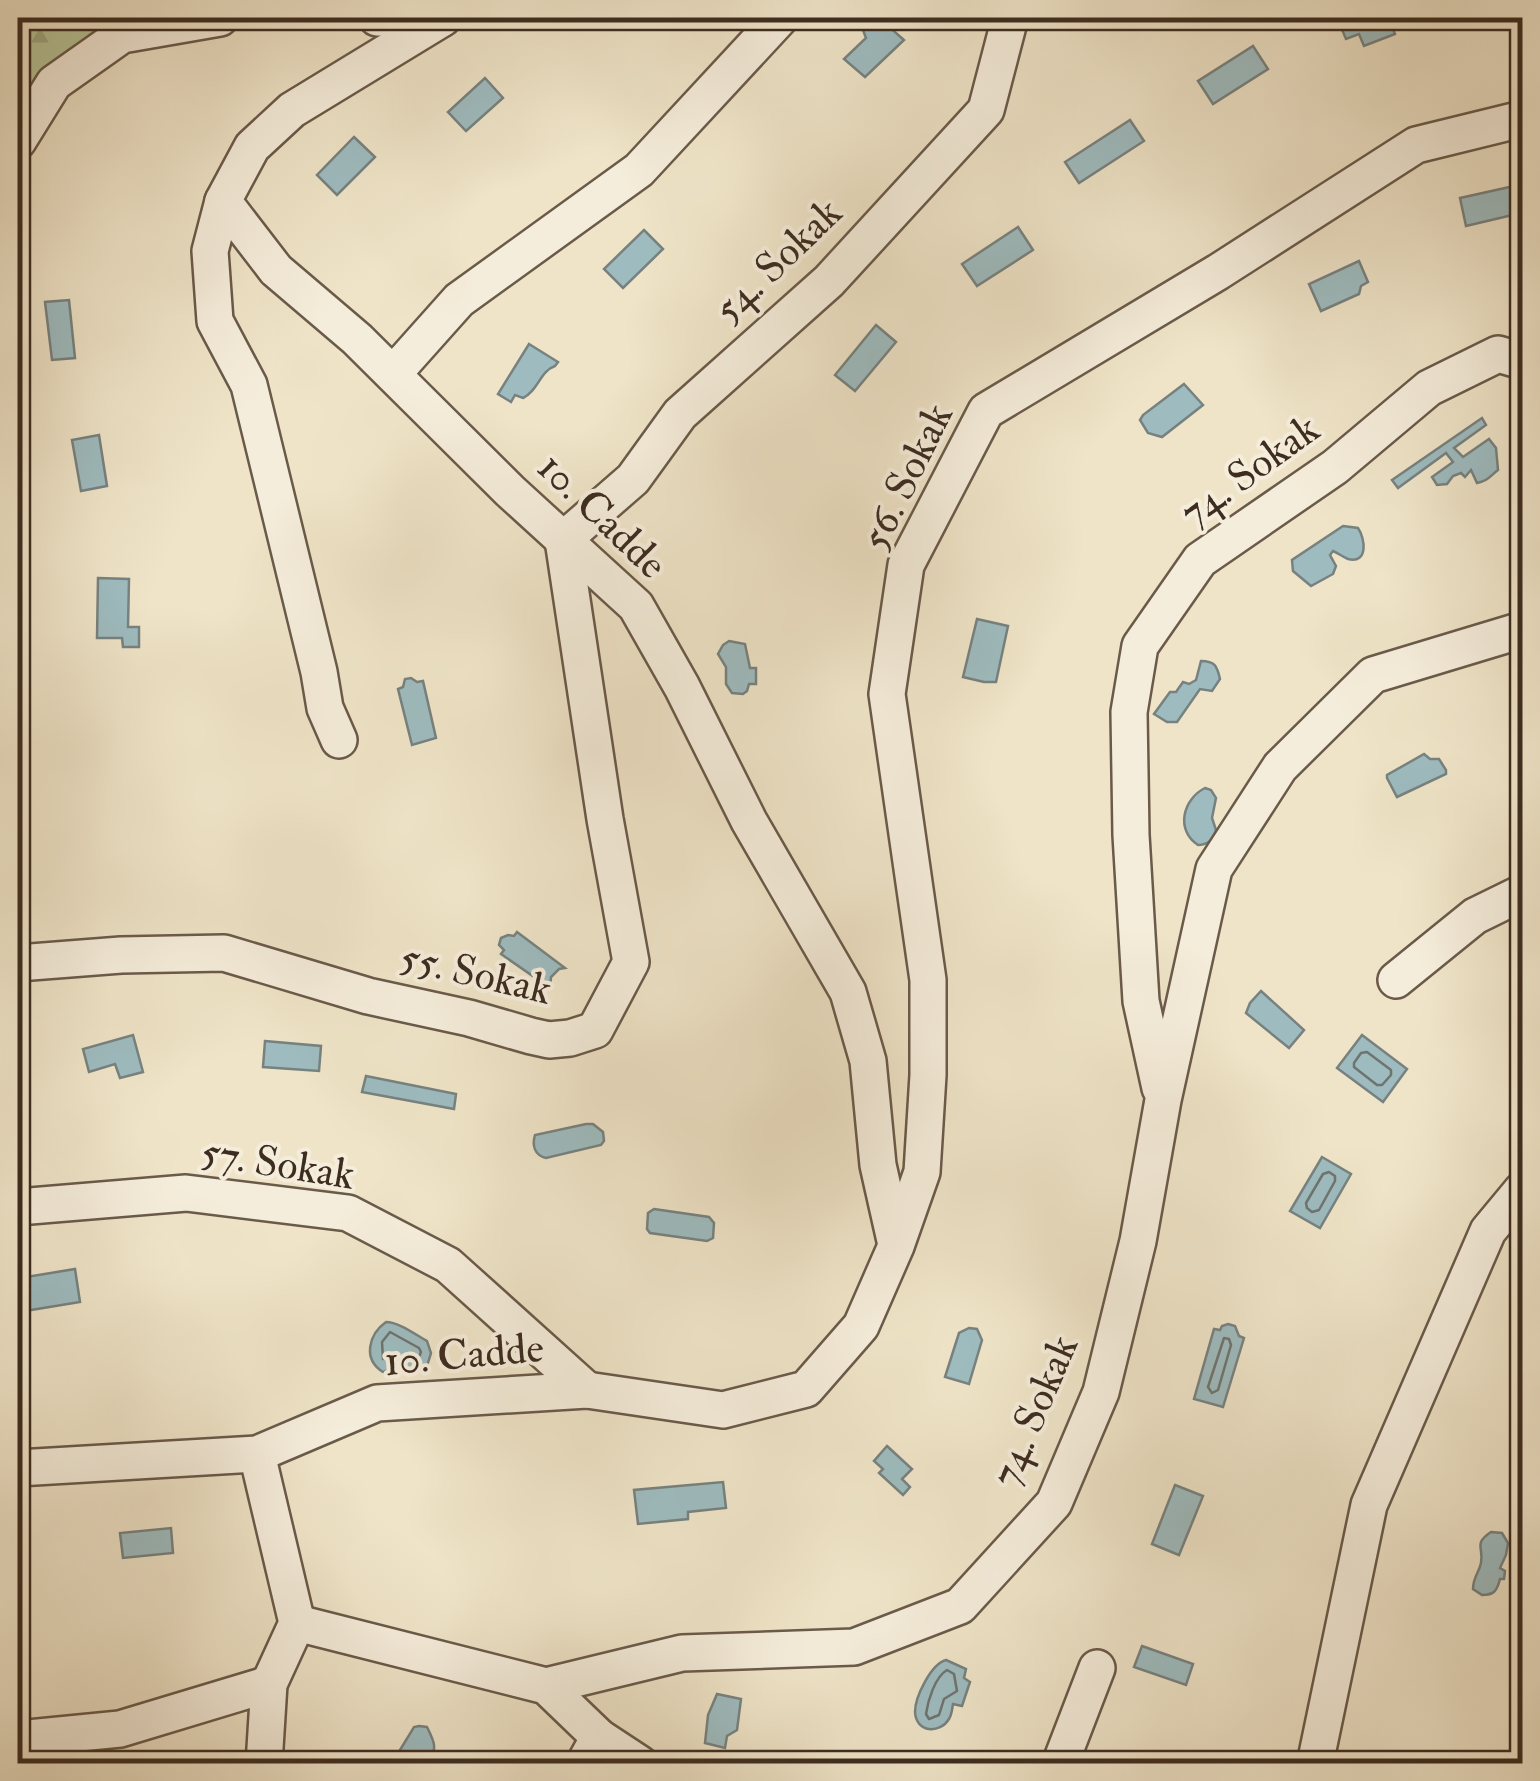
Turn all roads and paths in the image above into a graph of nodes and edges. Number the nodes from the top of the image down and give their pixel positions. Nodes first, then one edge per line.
1 (220, 18) edge
2 (377, 18) edge
3 (442, 18) edge
4 (780, 18) edge
5 (1010, 18) edge
6 (1522, 119) edge
7 (18, 141) edge
8 (223, 202) junction
9 (1522, 361) edge
10 (393, 374) junction
11 (563, 540) junction
12 (1522, 630) edge
13 (339, 740) dead end
14 (1522, 893) edge
15 (18, 963) edge
16 (1396, 980) dead end
17 (1163, 1100) junction
18 (1522, 1190) edge
19 (18, 1206) edge
20 (896, 1246) junction
21 (587, 1390) junction
22 (257, 1454) junction
23 (18, 1468) edge
24 (296, 1623) junction
25 (1098, 1668) dead end
26 (268, 1684) junction
27 (546, 1686) junction
28 (18, 1739) edge
29 (591, 1750) edge
30 (264, 1764) edge
31 (640, 1764) edge
32 (1060, 1764) edge
33 (1315, 1764) edge

1 - 7 street
2 - 3 street
3 - 8 street
4 - 10 street
5 - 11 street, 54. Sokak
6 - 20 street, 56. Sokak
8 - 10 street, 10. Cadde
8 - 13 street
9 - 17 street, 74. Sokak
10 - 11 street, 10. Cadde
11 - 15 street, 55. Sokak
11 - 20 street, 10. Cadde
12 - 17 street, 74. Sokak
14 - 16 street
17 - 27 street, 74. Sokak
18 - 33 street
19 - 21 street, 57. Sokak
20 - 21 street, 56. Sokak
21 - 22 street, 10. Cadde
22 - 23 street, 10. Cadde
22 - 24 street
24 - 26 street
24 - 27 street
25 - 32 street
26 - 28 street
26 - 30 street
27 - 29 street
29 - 31 street

